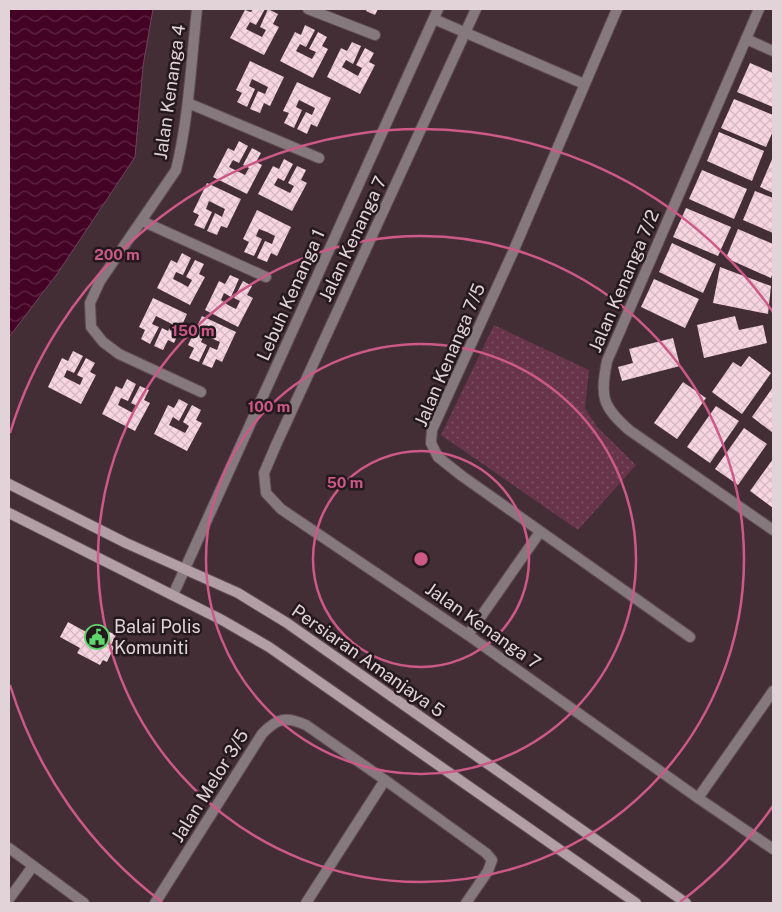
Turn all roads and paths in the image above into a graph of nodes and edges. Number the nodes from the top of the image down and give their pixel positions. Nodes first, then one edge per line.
1 (197, 9) edge
2 (308, 9) edge
3 (438, 9) edge
4 (476, 9) edge
5 (616, 9) edge
6 (759, 9) edge
7 (434, 19) junction
8 (466, 33) junction
9 (374, 35) dead end
10 (746, 39) junction
11 (773, 51) edge
12 (584, 84) junction
13 (188, 103) junction
14 (319, 158) dead end
15 (142, 221) junction
16 (266, 277) dead end
17 (201, 392) dead end
18 (9, 484) edge
19 (9, 513) edge
20 (773, 530) edge
21 (540, 532) junction
22 (185, 568) junction
23 (173, 595) junction
24 (468, 635) junction
25 (690, 637) dead end
26 (773, 691) edge
27 (385, 780) junction
28 (698, 798) junction
29 (9, 848) edge
30 (773, 849) edge
31 (33, 866) junction
32 (9, 899) edge
33 (84, 903) edge
34 (156, 903) edge
35 (306, 903) edge
36 (466, 903) edge
37 (636, 903) edge
38 (686, 903) edge

1 - 13 street, Jalan Kenanga 4
2 - 9 street
3 - 7 street, Lebuh Kenanga 1
4 - 8 street, Jalan Kenanga 7
5 - 12 street, Jalan Kenanga 7/5
6 - 10 street, Jalan Kenanga 7/2
7 - 8 street
7 - 22 street, Lebuh Kenanga 1
8 - 12 street
8 - 24 street, Jalan Kenanga 7
10 - 11 street
10 - 20 street, Jalan Kenanga 7/2
12 - 21 street, Jalan Kenanga 7/5
13 - 14 street
13 - 15 street, Jalan Kenanga 4
15 - 16 street
15 - 17 street, Jalan Kenanga 4
18 - 22 street, Persiaran Amanjaya 5
19 - 23 street
21 - 24 street
21 - 25 street, Jalan Kenanga 7/5
22 - 23 street, Lebuh Kenanga 1
22 - 38 street, Persiaran Amanjaya 5
23 - 37 street
24 - 28 street, Jalan Kenanga 7
26 - 28 street
27 - 34 street, Jalan Melor 3/5
27 - 35 street
27 - 36 street, Jalan Melor 3/5
28 - 30 street, Jalan Kenanga 7
29 - 31 street
31 - 32 street
31 - 33 street

